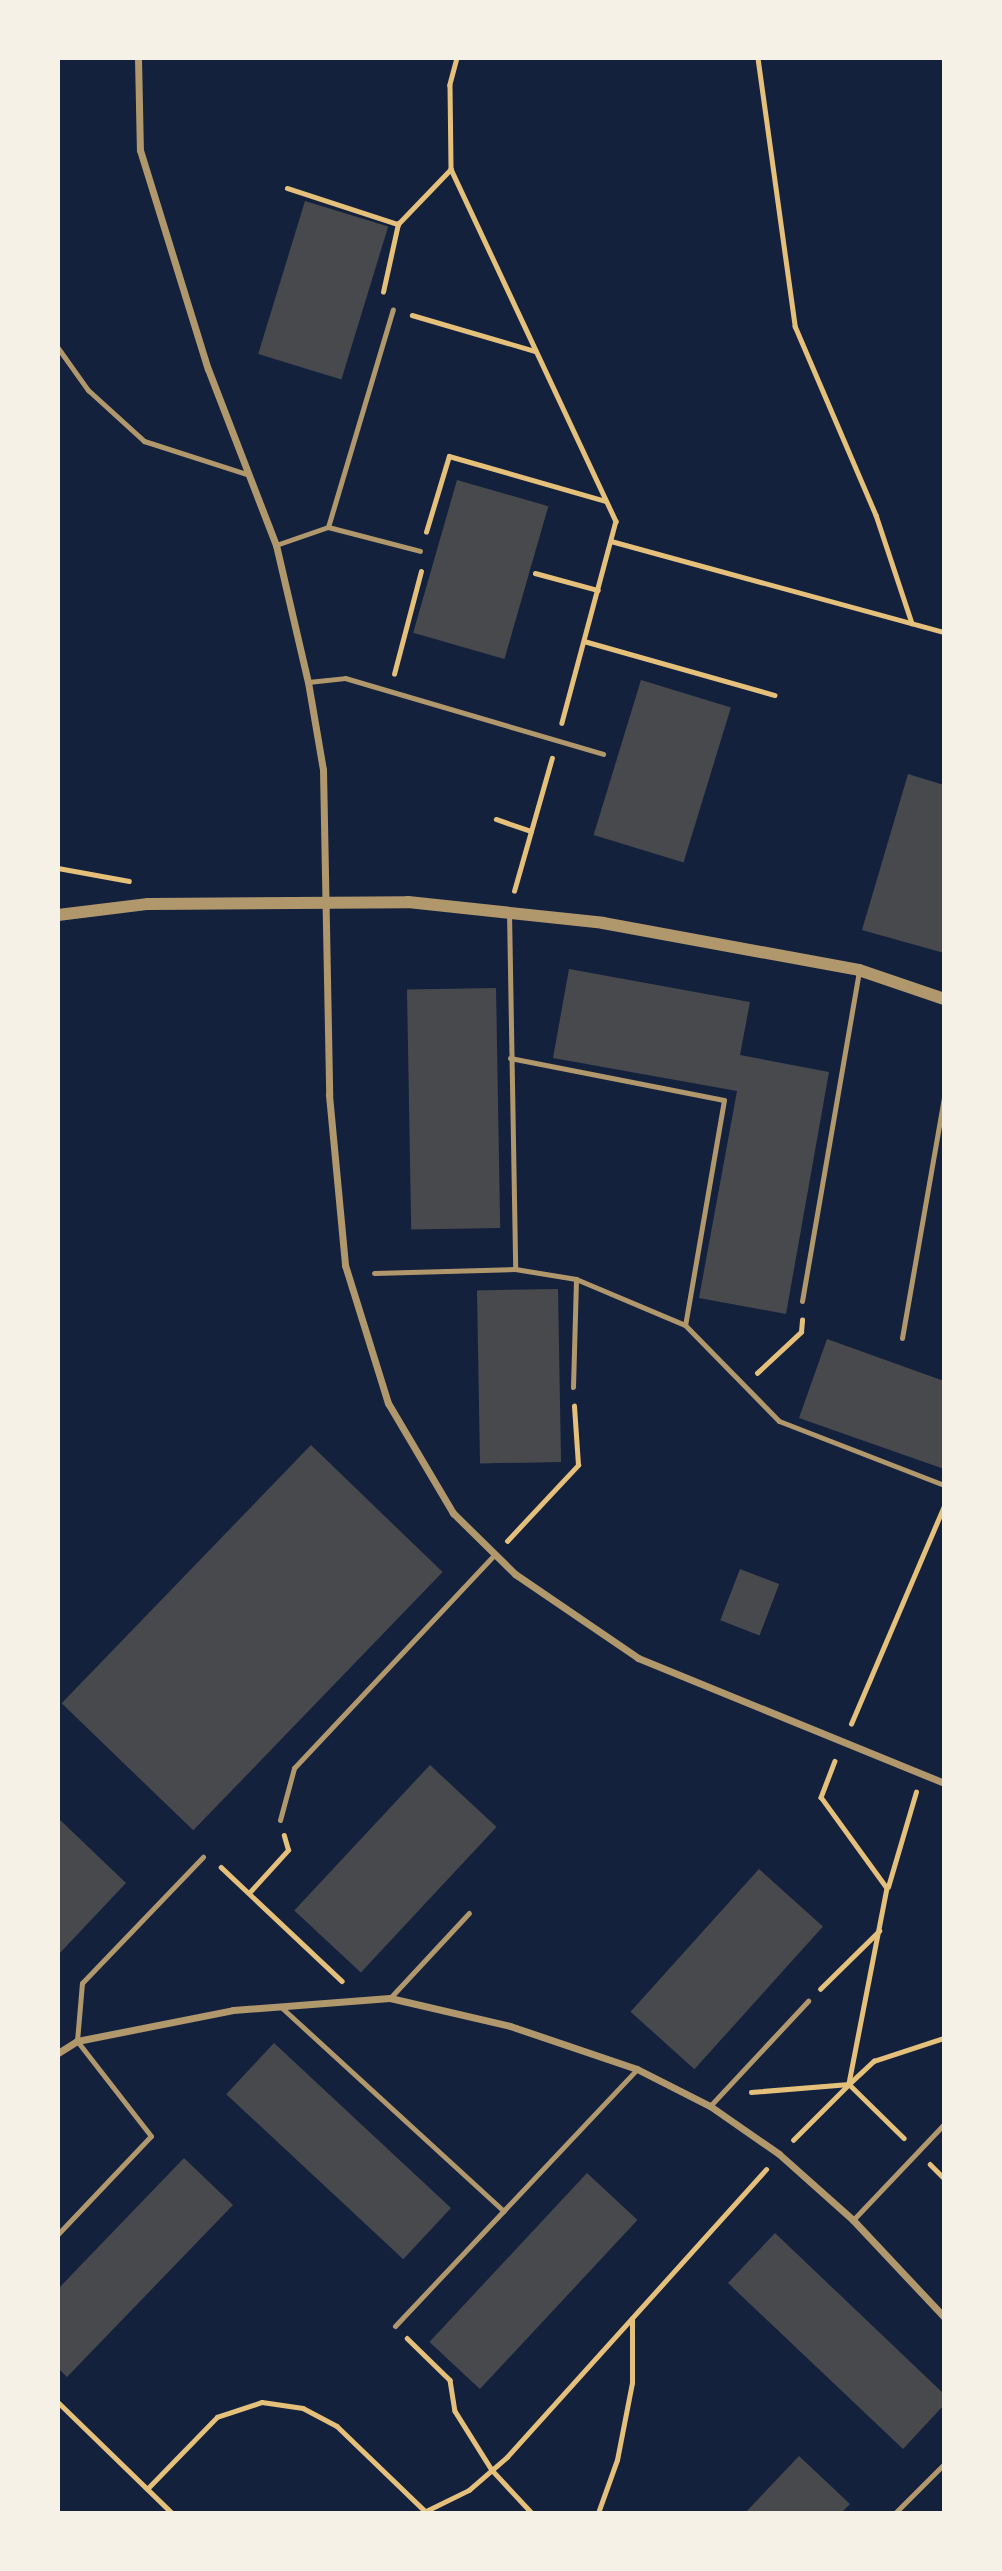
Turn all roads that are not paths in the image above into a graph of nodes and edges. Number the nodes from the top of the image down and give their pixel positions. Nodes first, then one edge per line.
1 (138, 58) edge
2 (393, 309) road end
3 (58, 348) edge
4 (247, 474) junction
5 (328, 527) junction
6 (276, 545) junction
7 (420, 551) road end
8 (307, 682) junction
9 (603, 754) dead end
10 (323, 901) junction
11 (509, 912) junction
12 (58, 915) edge
13 (859, 970) junction
14 (944, 999) edge
15 (510, 1058) junction
16 (944, 1098) edge
17 (515, 1269) junction
18 (374, 1273) dead end
19 (576, 1279) junction
20 (802, 1301) road end
21 (685, 1325) junction
22 (902, 1338) dead end
23 (573, 1387) road end
24 (944, 1485) edge
25 (495, 1554) junction
26 (944, 1783) edge
27 (280, 1820) road end
28 (203, 1857) road end
29 (468, 1913) dead end
30 (390, 1998) junction
31 (808, 2001) road end
32 (281, 2007) junction
33 (77, 2041) junction
34 (58, 2053) edge
35 (637, 2069) junction
36 (710, 2106) junction
37 (944, 2124) edge
38 (504, 2211) junction
39 (853, 2220) junction
40 (58, 2234) edge
41 (944, 2317) edge
42 (395, 2326) road end
43 (944, 2464) edge
44 (895, 2513) edge

1 - 4 street
2 - 5 lane
3 - 4 lane
4 - 6 street
5 - 6 lane
5 - 7 lane
6 - 8 street
8 - 9 lane
8 - 10 street
10 - 11 street
10 - 12 street
10 - 25 street
11 - 13 street
11 - 15 lane
13 - 14 street
13 - 20 lane
15 - 17 lane
15 - 21 lane
16 - 22 lane
17 - 18 lane
17 - 19 lane
19 - 21 lane
19 - 23 lane
21 - 24 lane
25 - 26 street
25 - 27 lane
28 - 33 lane
29 - 30 lane
30 - 32 street
30 - 35 street
31 - 36 lane
32 - 33 street
32 - 38 lane
33 - 34 street
33 - 40 lane
35 - 36 street
35 - 38 lane
36 - 39 street
37 - 39 lane
38 - 42 lane
39 - 41 street
43 - 44 lane

